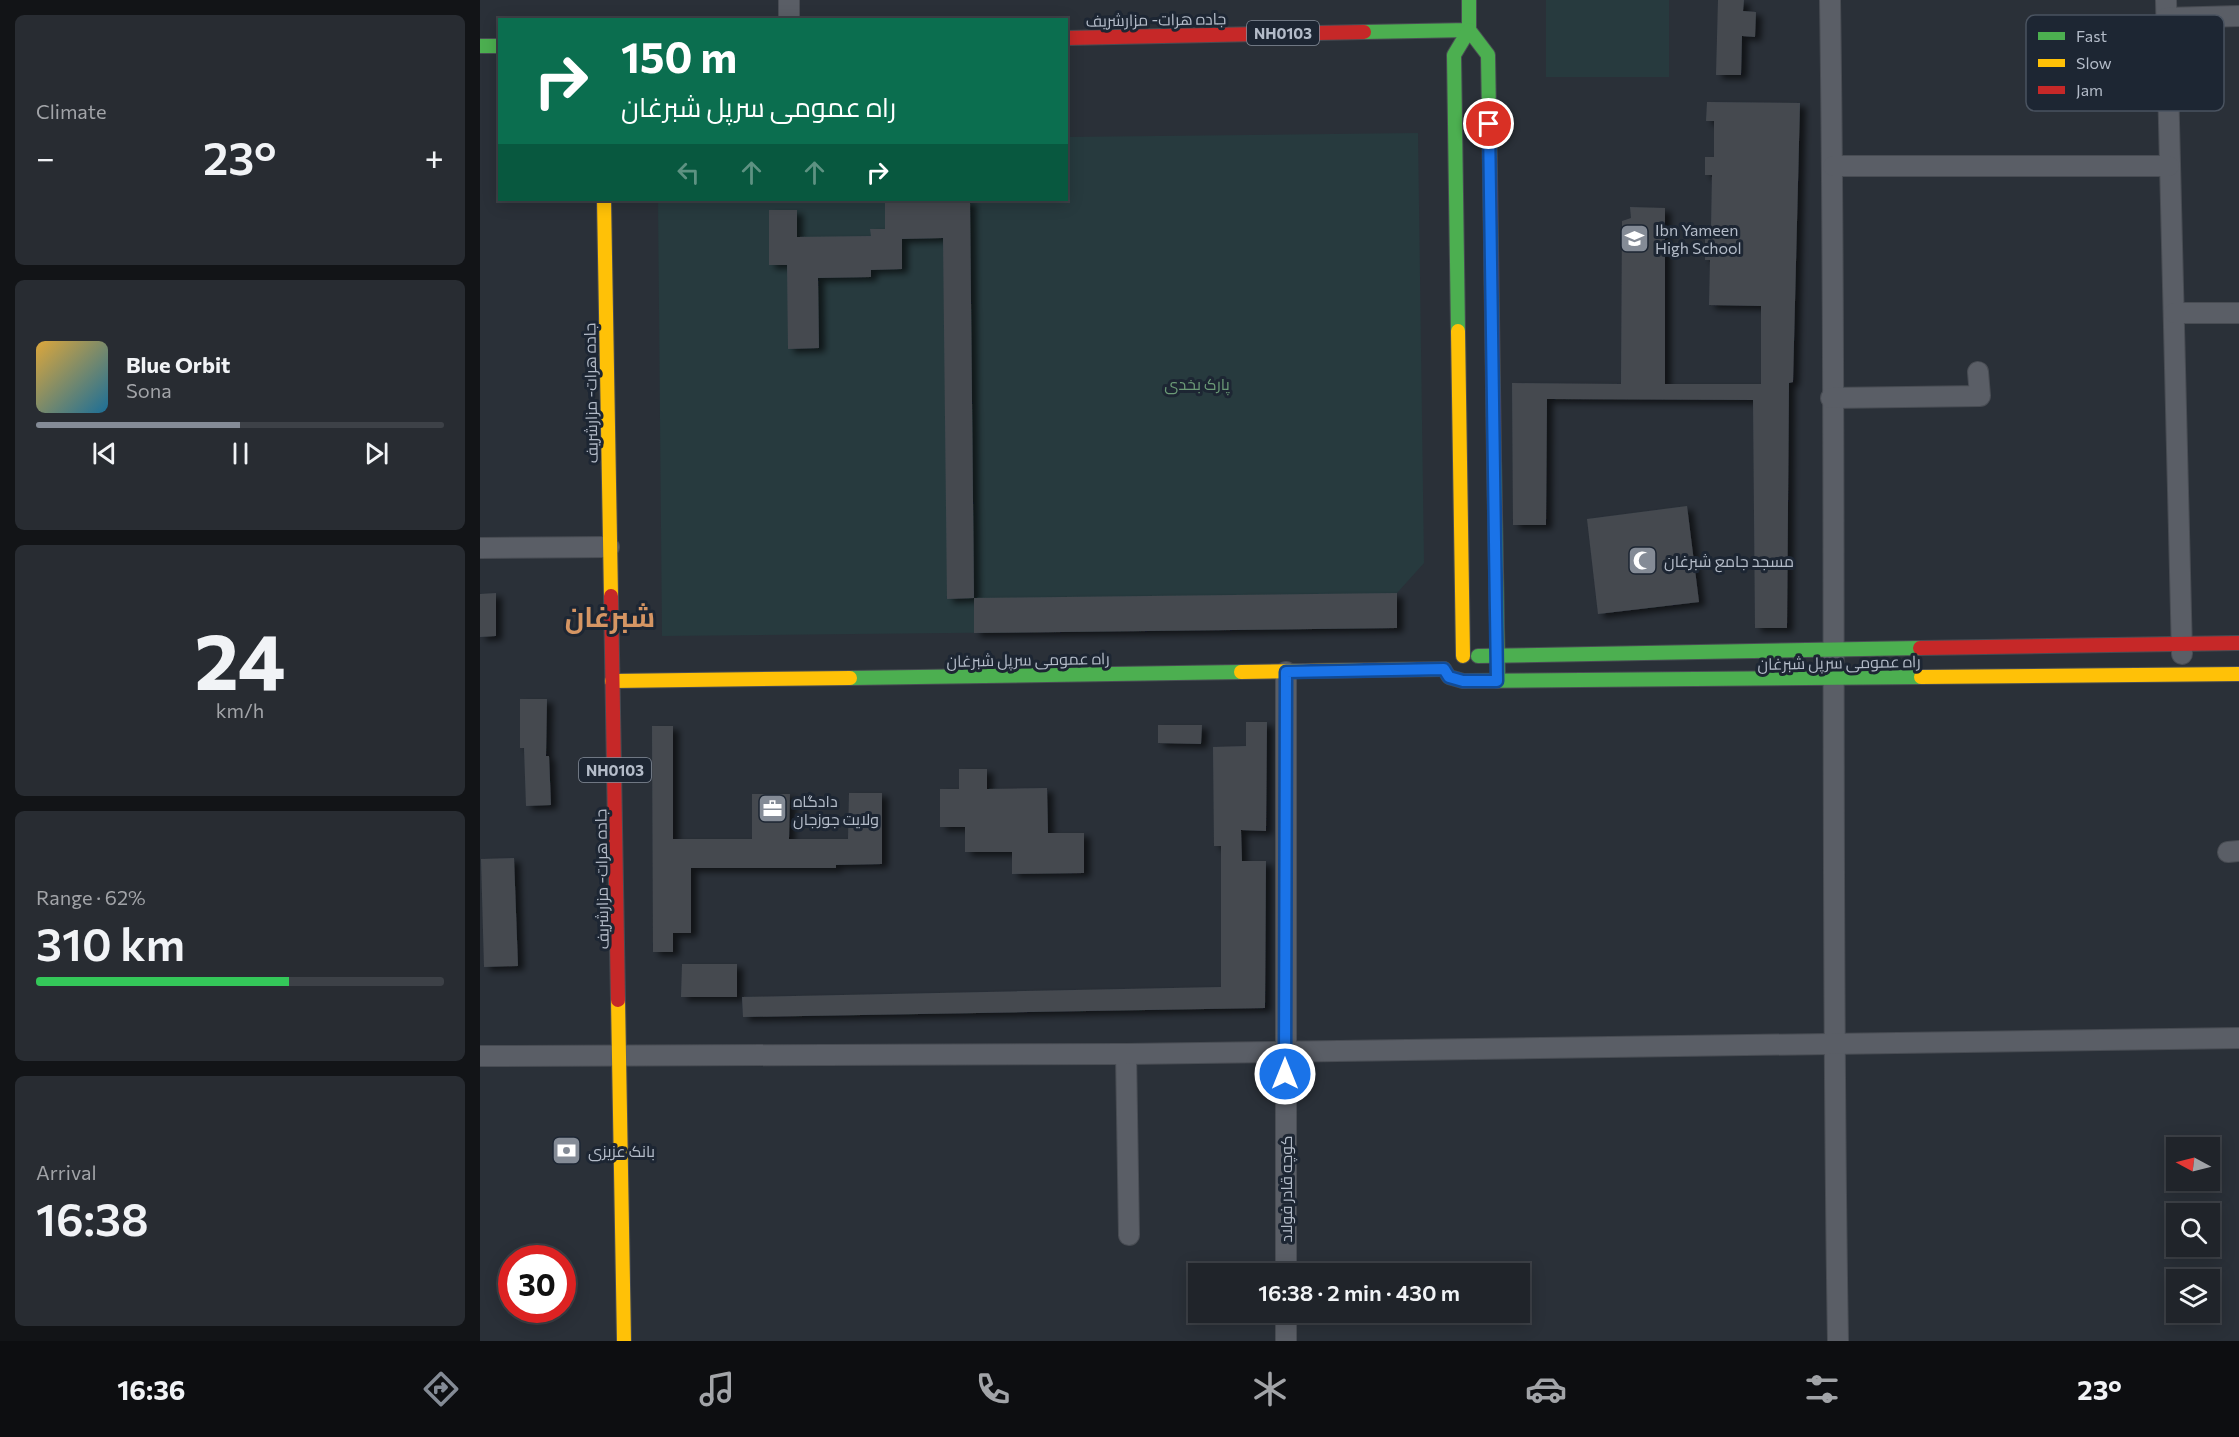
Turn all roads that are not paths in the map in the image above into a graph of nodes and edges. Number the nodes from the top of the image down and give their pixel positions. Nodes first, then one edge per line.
1 (789, 0) edge
2 (1469, 0) edge
3 (1830, 0) edge
4 (2166, 9) edge
5 (2239, 16) edge
6 (789, 18) edge
7 (1469, 30) junction
8 (1068, 38) edge
9 (480, 46) edge
10 (498, 46) edge
11 (2168, 111) edge
12 (1833, 166) junction
13 (2169, 166) junction
14 (604, 201) edge
15 (2174, 313) junction
16 (2239, 313) edge
17 (1978, 372) dead end
18 (1831, 398) junction
19 (609, 547) junction
20 (480, 549) edge
21 (2182, 644) junction
22 (2239, 644) edge
23 (1834, 649) junction
24 (1497, 655) junction
25 (1463, 656) junction
26 (1444, 669) junction
27 (1286, 672) junction
28 (2239, 674) edge
29 (2182, 675) junction
30 (1833, 679) junction
31 (612, 681) junction
32 (1497, 681) junction
33 (2239, 1038) edge
34 (1833, 1042) junction
35 (1285, 1052) junction
36 (1126, 1054) junction
37 (621, 1055) junction
38 (480, 1056) edge
39 (1129, 1235) dead end
40 (1286, 1263) edge
41 (1286, 1323) edge
42 (624, 1341) edge
43 (1286, 1341) edge
44 (1838, 1341) edge

1 - 6 street
2 - 7 main road
3 - 12 street
4 - 5 street
7 - 8 main road, جاده هرات- مزارشریف / NH0103
7 - 24 main road
7 - 25 main road
9 - 10 main road
11 - 13 street
12 - 13 street
12 - 18 street
13 - 15 street
14 - 19 main road, جاده هرات- مزارشریف / NH0103
15 - 16 street
15 - 21 street
17 - 18 street
18 - 23 street
19 - 20 street
19 - 31 main road, جاده هرات- مزارشریف / NH0103
21 - 22 main road, راه عمومی سرپل شبرغان
21 - 23 main road, راه عمومی سرپل شبرغان
21 - 29 street
23 - 24 main road, راه عمومی سرپل شبرغان
23 - 30 street
24 - 25 main road, راه عمومی سرپل شبرغان
24 - 32 main road
25 - 26 main road
26 - 27 main road, راه عمومی سرپل شبرغان
26 - 32 main road, راه عمومی سرپل شبرغان
27 - 31 main road, راه عمومی سرپل شبرغان
27 - 35 street, کوچه قادر فولاد
28 - 29 main road, راه عمومی سرپل شبرغان
29 - 30 main road, راه عمومی سرپل شبرغان
30 - 32 main road, راه عمومی سرپل شبرغان
30 - 34 street
31 - 37 main road, جاده هرات- مزارشریف / NH0103
33 - 34 street
34 - 35 street
34 - 44 street
35 - 36 street
35 - 40 street, کوچه قادر فولاد
36 - 37 street
36 - 39 street
37 - 38 street
37 - 42 main road, جاده هرات- مزارشریف / NH0103
41 - 43 street

